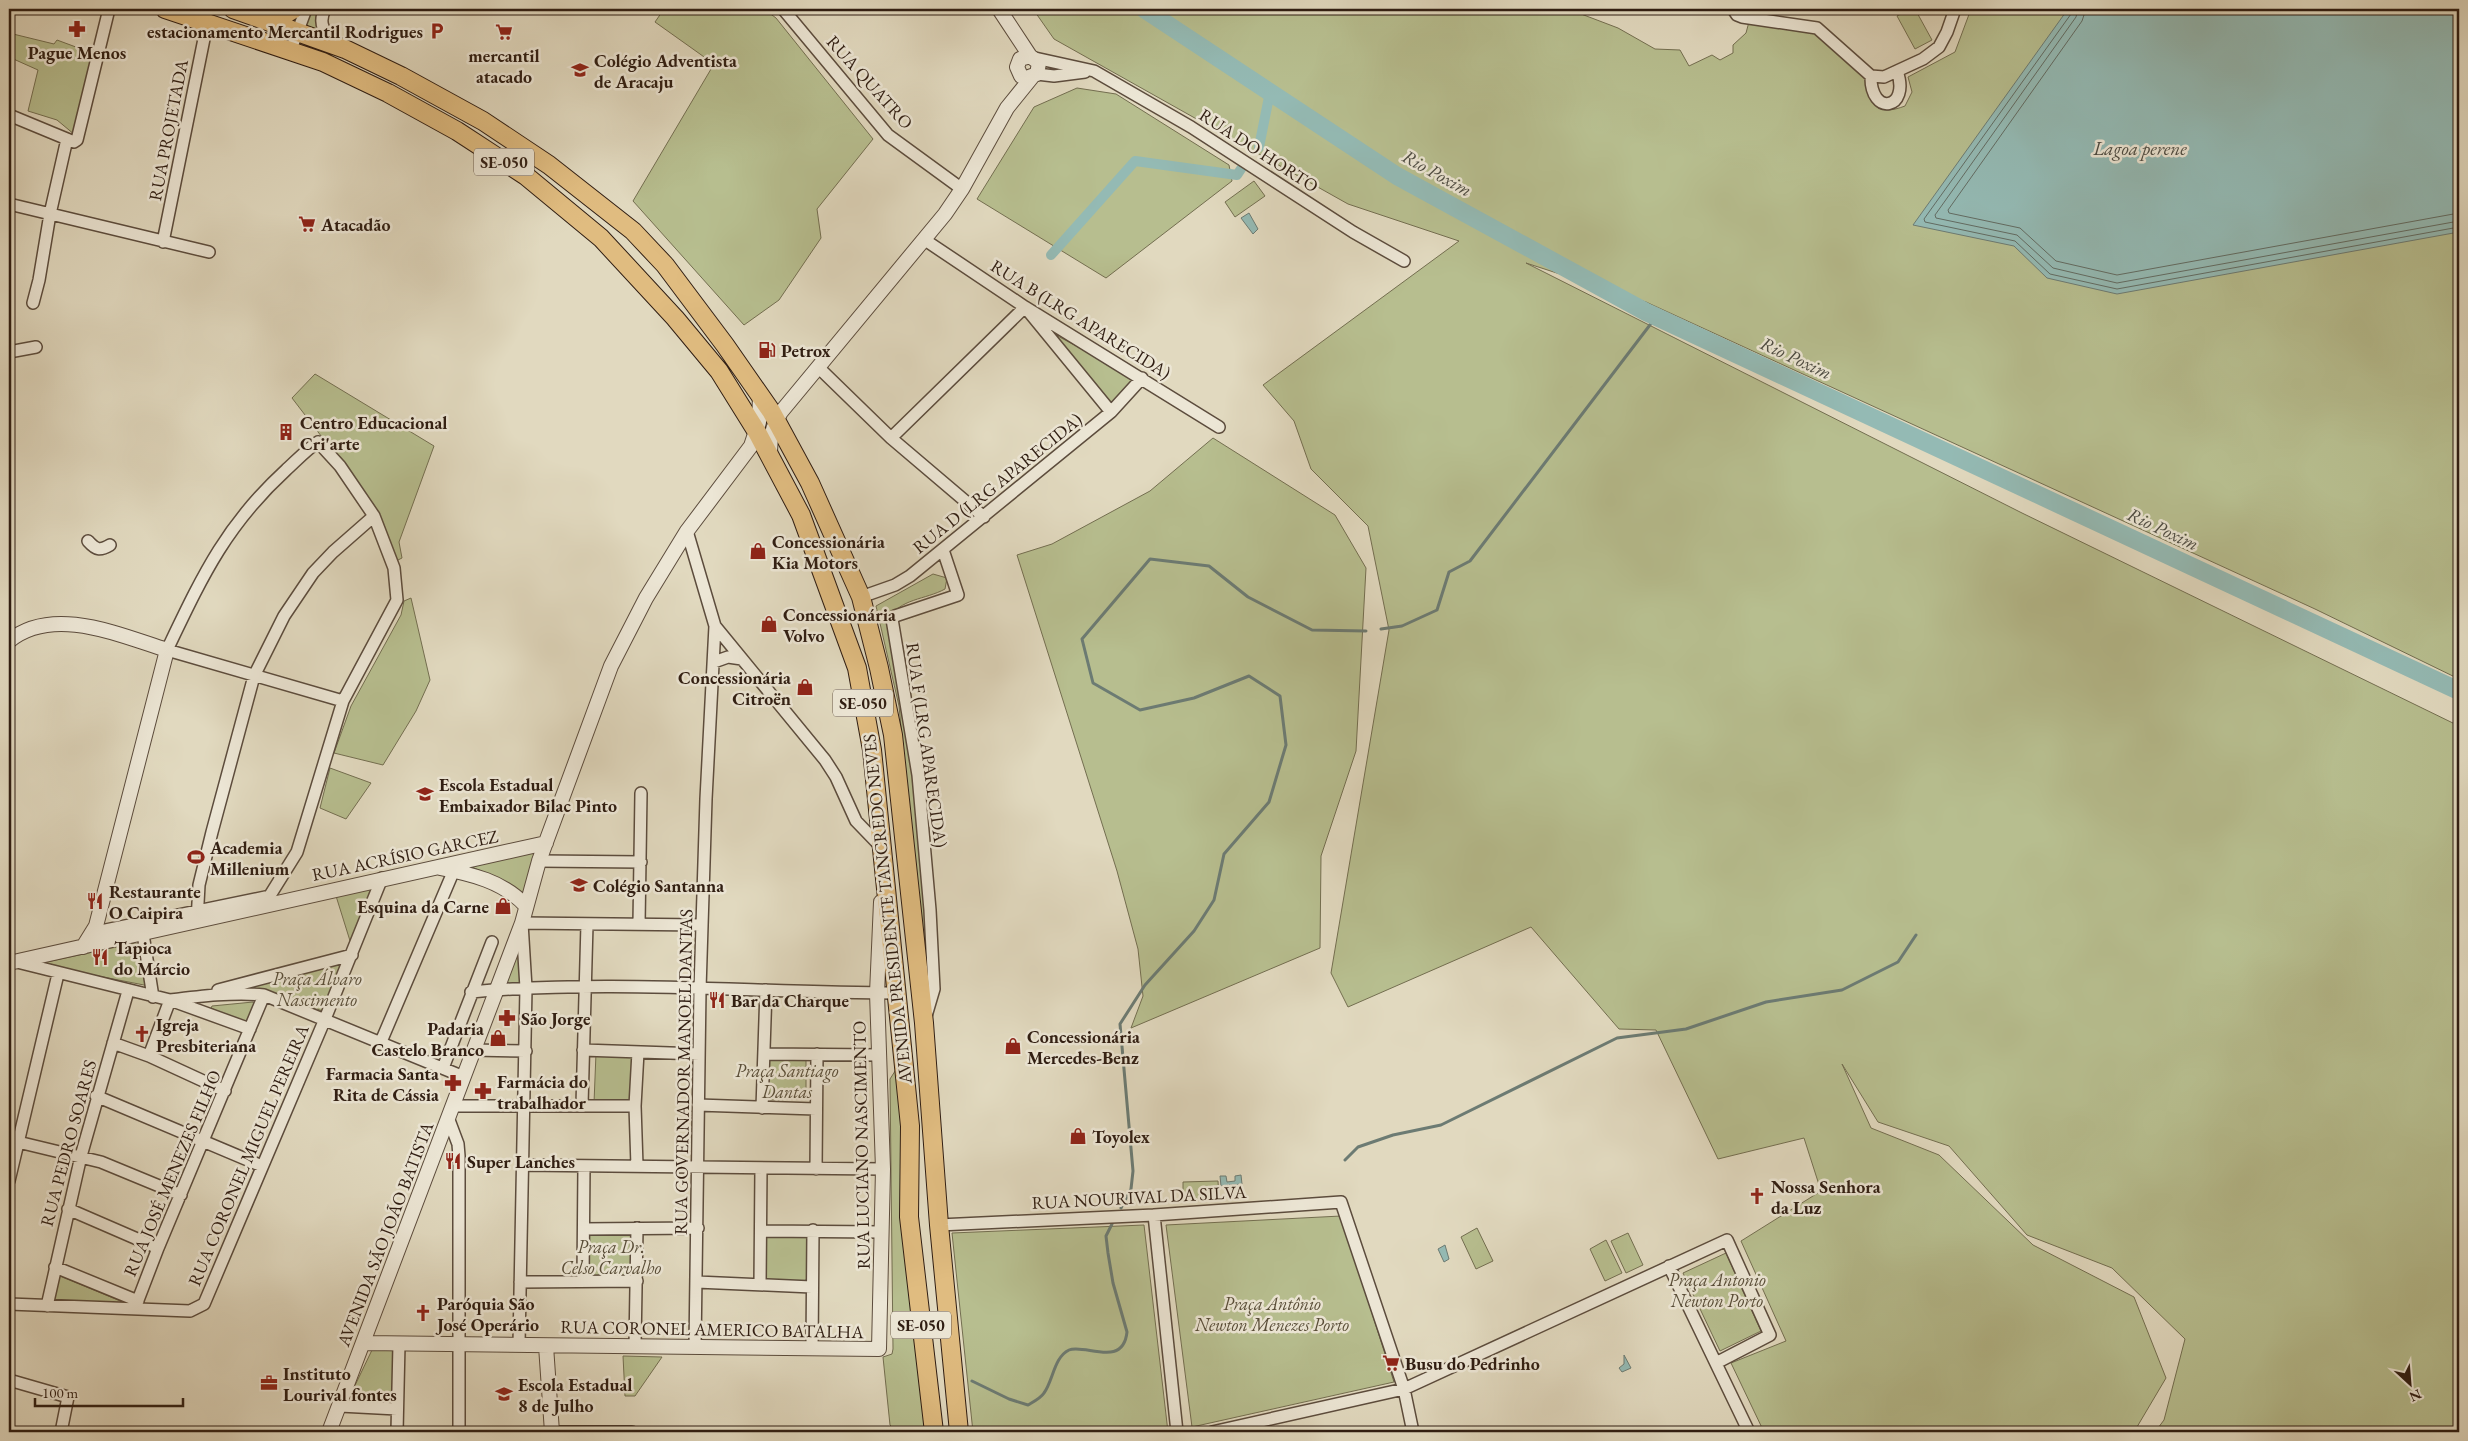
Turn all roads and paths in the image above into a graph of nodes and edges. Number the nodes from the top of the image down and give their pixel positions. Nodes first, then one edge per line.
1 (109, 9) edge
2 (166, 9) edge
3 (233, 9) edge
4 (294, 9) edge
5 (306, 9) edge
6 (326, 9) edge
7 (782, 9) edge
8 (999, 9) edge
9 (1733, 9) edge
10 (1955, 9) edge
11 (272, 22) junction
12 (207, 24) junction
13 (1009, 27) junction
14 (297, 30) junction
15 (345, 49) junction
16 (290, 52) junction
17 (1032, 57) junction
18 (1017, 67) junction
19 (1094, 71) junction
20 (1898, 71) junction
21 (1035, 76) junction
22 (1871, 76) junction
23 (1007, 108) junction
24 (9, 115) edge
25 (68, 139) junction
26 (962, 189) junction
27 (9, 204) edge
28 (50, 214) junction
29 (925, 240) junction
30 (163, 242) junction
31 (209, 252) dead end
32 (1404, 261) dead end
33 (33, 303) dead end
34 (1025, 306) junction
35 (36, 347) dead end
36 (9, 352) edge
37 (818, 367) junction
38 (1142, 378) junction
39 (760, 396) junction
40 (1111, 412) junction
41 (776, 420) junction
42 (1219, 427) dead end
43 (757, 432) junction
44 (891, 438) junction
45 (770, 456) junction
46 (374, 516) junction
47 (984, 518) junction
48 (687, 531) junction
49 (88, 541) dead end
50 (110, 545) dead end
51 (943, 550) junction
52 (861, 596) junction
53 (715, 626) junction
54 (9, 641) edge
55 (167, 650) junction
56 (742, 659) junction
57 (714, 662) junction
58 (254, 676) junction
59 (344, 701) junction
60 (641, 793) dead end
61 (546, 843) junction
62 (884, 850) junction
63 (539, 861) junction
64 (641, 862) junction
65 (457, 866) junction
66 (382, 878) junction
67 (267, 900) junction
68 (526, 906) junction
69 (197, 915) junction
70 (522, 923) junction
71 (587, 924) junction
72 (639, 924) junction
73 (702, 925) junction
74 (99, 933) junction
75 (143, 934) junction
76 (492, 942) dead end
77 (83, 946) junction
78 (352, 955) junction
79 (12, 962) edge
80 (58, 974) junction
81 (584, 987) junction
82 (526, 988) junction
83 (700, 989) junction
84 (496, 990) junction
85 (766, 990) junction
86 (128, 991) junction
87 (472, 992) junction
88 (877, 993) junction
89 (897, 993) junction
90 (264, 995) junction
91 (196, 996) junction
92 (153, 997) junction
93 (170, 1000) junction
94 (325, 1019) junction
95 (924, 1023) junction
96 (250, 1030) junction
97 (113, 1043) junction
98 (380, 1044) junction
99 (473, 1050) junction
100 (583, 1050) junction
101 (526, 1051) junction
102 (638, 1052) junction
103 (699, 1054) junction
104 (764, 1054) junction
105 (817, 1054) junction
106 (880, 1055) junction
107 (149, 1056) junction
108 (443, 1068) junction
109 (464, 1077) junction
110 (225, 1091) junction
111 (96, 1096) junction
112 (523, 1104) junction
113 (582, 1105) junction
114 (698, 1105) junction
115 (454, 1106) junction
116 (635, 1106) junction
117 (762, 1108) junction
118 (816, 1109) junction
119 (448, 1120) junction
120 (18, 1142) junction
121 (203, 1142) junction
122 (81, 1156) junction
123 (522, 1165) junction
124 (262, 1166) junction
125 (584, 1166) junction
126 (637, 1166) junction
127 (698, 1167) junction
128 (761, 1168) junction
129 (816, 1168) junction
130 (882, 1169) junction
131 (9, 1181) edge
132 (181, 1196) junction
133 (68, 1210) junction
134 (1154, 1214) junction
135 (939, 1225) junction
136 (584, 1228) junction
137 (637, 1228) junction
138 (698, 1228) junction
139 (761, 1230) junction
140 (814, 1230) junction
141 (881, 1232) junction
142 (158, 1248) junction
143 (55, 1266) junction
144 (1669, 1266) junction
145 (583, 1280) junction
146 (637, 1281) junction
147 (520, 1282) junction
148 (697, 1282) junction
149 (760, 1285) junction
150 (812, 1287) junction
151 (9, 1304) edge
152 (136, 1305) junction
153 (47, 1306) junction
154 (365, 1343) junction
155 (399, 1344) junction
156 (458, 1344) junction
157 (519, 1344) junction
158 (546, 1346) junction
159 (635, 1346) junction
160 (695, 1347) junction
161 (812, 1349) junction
162 (879, 1349) joint
163 (1716, 1363) junction
164 (9, 1380) edge
165 (1404, 1389) junction
166 (397, 1409) junction
167 (338, 1411) junction
168 (61, 1432) edge
169 (329, 1432) edge
170 (336, 1432) edge
171 (397, 1432) edge
172 (459, 1432) edge
173 (552, 1432) edge
174 (632, 1432) edge
175 (934, 1432) edge
176 (959, 1432) edge
177 (1177, 1432) edge
178 (1212, 1432) edge
179 (1413, 1432) edge
180 (1749, 1432) edge

1 - 25 street
2 - 12 main road, AVENIDA PRESIDENTE TANCREDO NEVES / SE-050
3 - 11 main road, AVENIDA PRESIDENTE TANCREDO NEVES / SE-050
4 - 11 main road
5 - 14 street
6 - 15 street
7 - 26 street, RUA QUATRO
8 - 13 street
9 - 22 street
10 - 20 street
11 - 14 main road, AVENIDA PRESIDENTE TANCREDO NEVES / SE-050
12 - 16 main road, AVENIDA PRESIDENTE TANCREDO NEVES / SE-050
12 - 30 street, RUA PROJETADA
13 - 17 street
13 - 18 street
14 - 15 main road, AVENIDA PRESIDENTE TANCREDO NEVES / SE-050
14 - 16 street
15 - 39 main road, AVENIDA PRESIDENTE TANCREDO NEVES / SE-050
16 - 43 main road, AVENIDA PRESIDENTE TANCREDO NEVES / SE-050
17 - 18 street
17 - 19 street, RUA DO HORTO
17 - 21 street
18 - 21 street
18 - 23 street
19 - 21 street
19 - 32 street, RUA DO HORTO
20 - 22 street
20 - 22 street
21 - 23 street
23 - 26 street
24 - 25 street
25 - 28 street
26 - 29 street
27 - 28 street
28 - 30 street
28 - 33 street
29 - 34 street, RUA B (LRG APARECIDA)
29 - 37 street
30 - 31 street
34 - 38 street, RUA B (LRG APARECIDA)
34 - 40 street
34 - 44 street
35 - 36 street
37 - 41 street
37 - 44 street
38 - 40 street, RUA D (LRG APARECIDA)
38 - 42 street, RUA B (LRG APARECIDA)
39 - 41 main road, AVENIDA PRESIDENTE TANCREDO NEVES / SE-050
39 - 43 street, AVENIDA SÃO JOÃO BATISTA
40 - 47 street, RUA D (LRG APARECIDA)
41 - 45 street
41 - 52 main road, AVENIDA PRESIDENTE TANCREDO NEVES / SE-050
43 - 45 main road, AVENIDA PRESIDENTE TANCREDO NEVES / SE-050
43 - 48 street, AVENIDA SÃO JOÃO BATISTA
44 - 47 street
45 - 62 main road, AVENIDA PRESIDENTE TANCREDO NEVES / SE-050
46 - 55 street
46 - 58 street
46 - 59 street
47 - 51 street, RUA D (LRG APARECIDA)
48 - 53 street, RUA GOVERNADOR MANOEL DANTAS
48 - 61 street, AVENIDA SÃO JOÃO BATISTA
49 - 50 street
51 - 52 street, RUA D (LRG APARECIDA)
51 - 95 street, RUA F (LRG APARECIDA)
52 - 95 main road, AVENIDA PRESIDENTE TANCREDO NEVES / SE-050
53 - 56 street
53 - 57 street, RUA GOVERNADOR MANOEL DANTAS
54 - 55 street
55 - 58 street
55 - 74 street
56 - 57 street
56 - 62 street
57 - 73 street, RUA GOVERNADOR MANOEL DANTAS
58 - 59 street
58 - 69 street
59 - 67 street
60 - 64 street
61 - 63 street, AVENIDA SÃO JOÃO BATISTA
61 - 65 street, RUA ACRÍSIO GARCEZ
62 - 88 street, RUA LUCIANO NASCIMENTO
62 - 89 main road, AVENIDA PRESIDENTE TANCREDO NEVES / SE-050
63 - 64 street
63 - 68 street, AVENIDA SÃO JOÃO BATISTA
64 - 72 street
65 - 66 street, RUA ACRÍSIO GARCEZ
65 - 68 street
65 - 98 street
66 - 67 street, RUA ACRÍSIO GARCEZ
66 - 78 street, RUA CORONEL MIGUEL PEREIRA
67 - 69 street, RUA ACRÍSIO GARCEZ
68 - 70 street, AVENIDA SÃO JOÃO BATISTA
69 - 74 street
69 - 75 street, RUA ACRÍSIO GARCEZ
70 - 71 street
70 - 82 street
70 - 84 street, AVENIDA SÃO JOÃO BATISTA
71 - 72 street
71 - 81 street
72 - 73 street
73 - 83 street, RUA GOVERNADOR MANOEL DANTAS
74 - 75 street, RUA ACRÍSIO GARCEZ
74 - 77 street, RUA ACRÍSIO GARCEZ
74 - 77 street
75 - 92 street
76 - 87 street
77 - 79 street, RUA ACRÍSIO GARCEZ
78 - 91 street
78 - 94 street, RUA CORONEL MIGUEL PEREIRA
79 - 80 street
80 - 86 street
80 - 120 street
81 - 82 street
81 - 83 street
81 - 100 street
82 - 84 street
82 - 101 street
83 - 85 street
83 - 103 street, RUA GOVERNADOR MANOEL DANTAS
84 - 87 street
84 - 99 street, AVENIDA SÃO JOÃO BATISTA
85 - 88 street
85 - 104 street
86 - 92 street
86 - 97 street, RUA PEDRO SOARES
87 - 108 street
88 - 89 street
88 - 106 street, RUA LUCIANO NASCIMENTO
89 - 175 main road, AVENIDA PRESIDENTE TANCREDO NEVES / SE-050
90 - 91 street
90 - 94 street
90 - 96 street, RUA JOSÉ MENEZES FILHO
91 - 93 street
92 - 93 street
93 - 96 street
93 - 107 street
94 - 98 street
94 - 124 street, RUA CORONEL MIGUEL PEREIRA
95 - 135 main road, AVENIDA PRESIDENTE TANCREDO NEVES / SE-050
96 - 110 street, RUA JOSÉ MENEZES FILHO
97 - 107 street
97 - 111 street, RUA PEDRO SOARES
98 - 108 street
99 - 101 street
99 - 109 street, AVENIDA SÃO JOÃO BATISTA
100 - 102 street
100 - 113 street
101 - 112 street
102 - 103 street
102 - 116 street
103 - 114 street, RUA GOVERNADOR MANOEL DANTAS
104 - 105 street
104 - 117 street
105 - 106 street
105 - 118 street
106 - 130 street, RUA LUCIANO NASCIMENTO
107 - 110 street
108 - 109 street
109 - 115 street, AVENIDA SÃO JOÃO BATISTA
110 - 121 street, RUA JOSÉ MENEZES FILHO
111 - 121 street
111 - 122 street, RUA PEDRO SOARES
112 - 113 street
112 - 115 street
112 - 123 street
113 - 116 street
114 - 117 street
114 - 127 street, RUA GOVERNADOR MANOEL DANTAS
115 - 119 street, AVENIDA SÃO JOÃO BATISTA
116 - 126 street
117 - 118 street
118 - 129 street
119 - 154 street, AVENIDA SÃO JOÃO BATISTA
119 - 156 street
120 - 122 street
120 - 131 street
121 - 124 street
121 - 132 street, RUA JOSÉ MENEZES FILHO
122 - 132 street
122 - 133 street, RUA PEDRO SOARES
123 - 125 street
123 - 147 street
124 - 152 street, RUA CORONEL MIGUEL PEREIRA
125 - 126 street
125 - 136 street
126 - 127 street
127 - 128 street
127 - 138 street, RUA GOVERNADOR MANOEL DANTAS
128 - 129 street
128 - 139 street
129 - 130 street
130 - 141 street, RUA LUCIANO NASCIMENTO
132 - 142 street, RUA JOSÉ MENEZES FILHO
133 - 142 street
133 - 143 street, RUA PEDRO SOARES
134 - 135 street, RUA NOURIVAL DA SILVA
134 - 165 street, RUA NOURIVAL DA SILVA
134 - 177 street
135 - 176 main road, AVENIDA PRESIDENTE TANCREDO NEVES / SE-050
136 - 137 street
136 - 145 street
137 - 138 street
137 - 146 street
138 - 148 street, RUA GOVERNADOR MANOEL DANTAS
139 - 140 street
139 - 149 street
140 - 141 street
140 - 150 street
141 - 162 street, RUA LUCIANO NASCIMENTO
142 - 152 street, RUA JOSÉ MENEZES FILHO
143 - 152 street
143 - 153 street, RUA PEDRO SOARES
144 - 163 street
144 - 163 street
144 - 165 street
145 - 146 street
145 - 147 street
146 - 159 street
147 - 157 street
148 - 149 street
148 - 160 street, RUA GOVERNADOR MANOEL DANTAS
149 - 150 street
150 - 161 street
151 - 153 street
152 - 153 street
154 - 155 street, RUA CORONEL AMERICO BATALHA
154 - 167 street, AVENIDA SÃO JOÃO BATISTA
155 - 156 street, RUA CORONEL AMERICO BATALHA
155 - 166 street
156 - 157 street, RUA CORONEL AMERICO BATALHA
156 - 172 street
157 - 158 street, RUA CORONEL AMERICO BATALHA
158 - 159 street, RUA CORONEL AMERICO BATALHA
158 - 173 street
159 - 160 street, RUA CORONEL AMERICO BATALHA
160 - 161 street, RUA CORONEL AMERICO BATALHA
161 - 162 street, RUA CORONEL AMERICO BATALHA
163 - 180 street
164 - 168 street
165 - 178 street
165 - 179 street
166 - 167 street
166 - 171 street
167 - 169 street, AVENIDA SÃO JOÃO BATISTA
167 - 170 street
173 - 174 street

